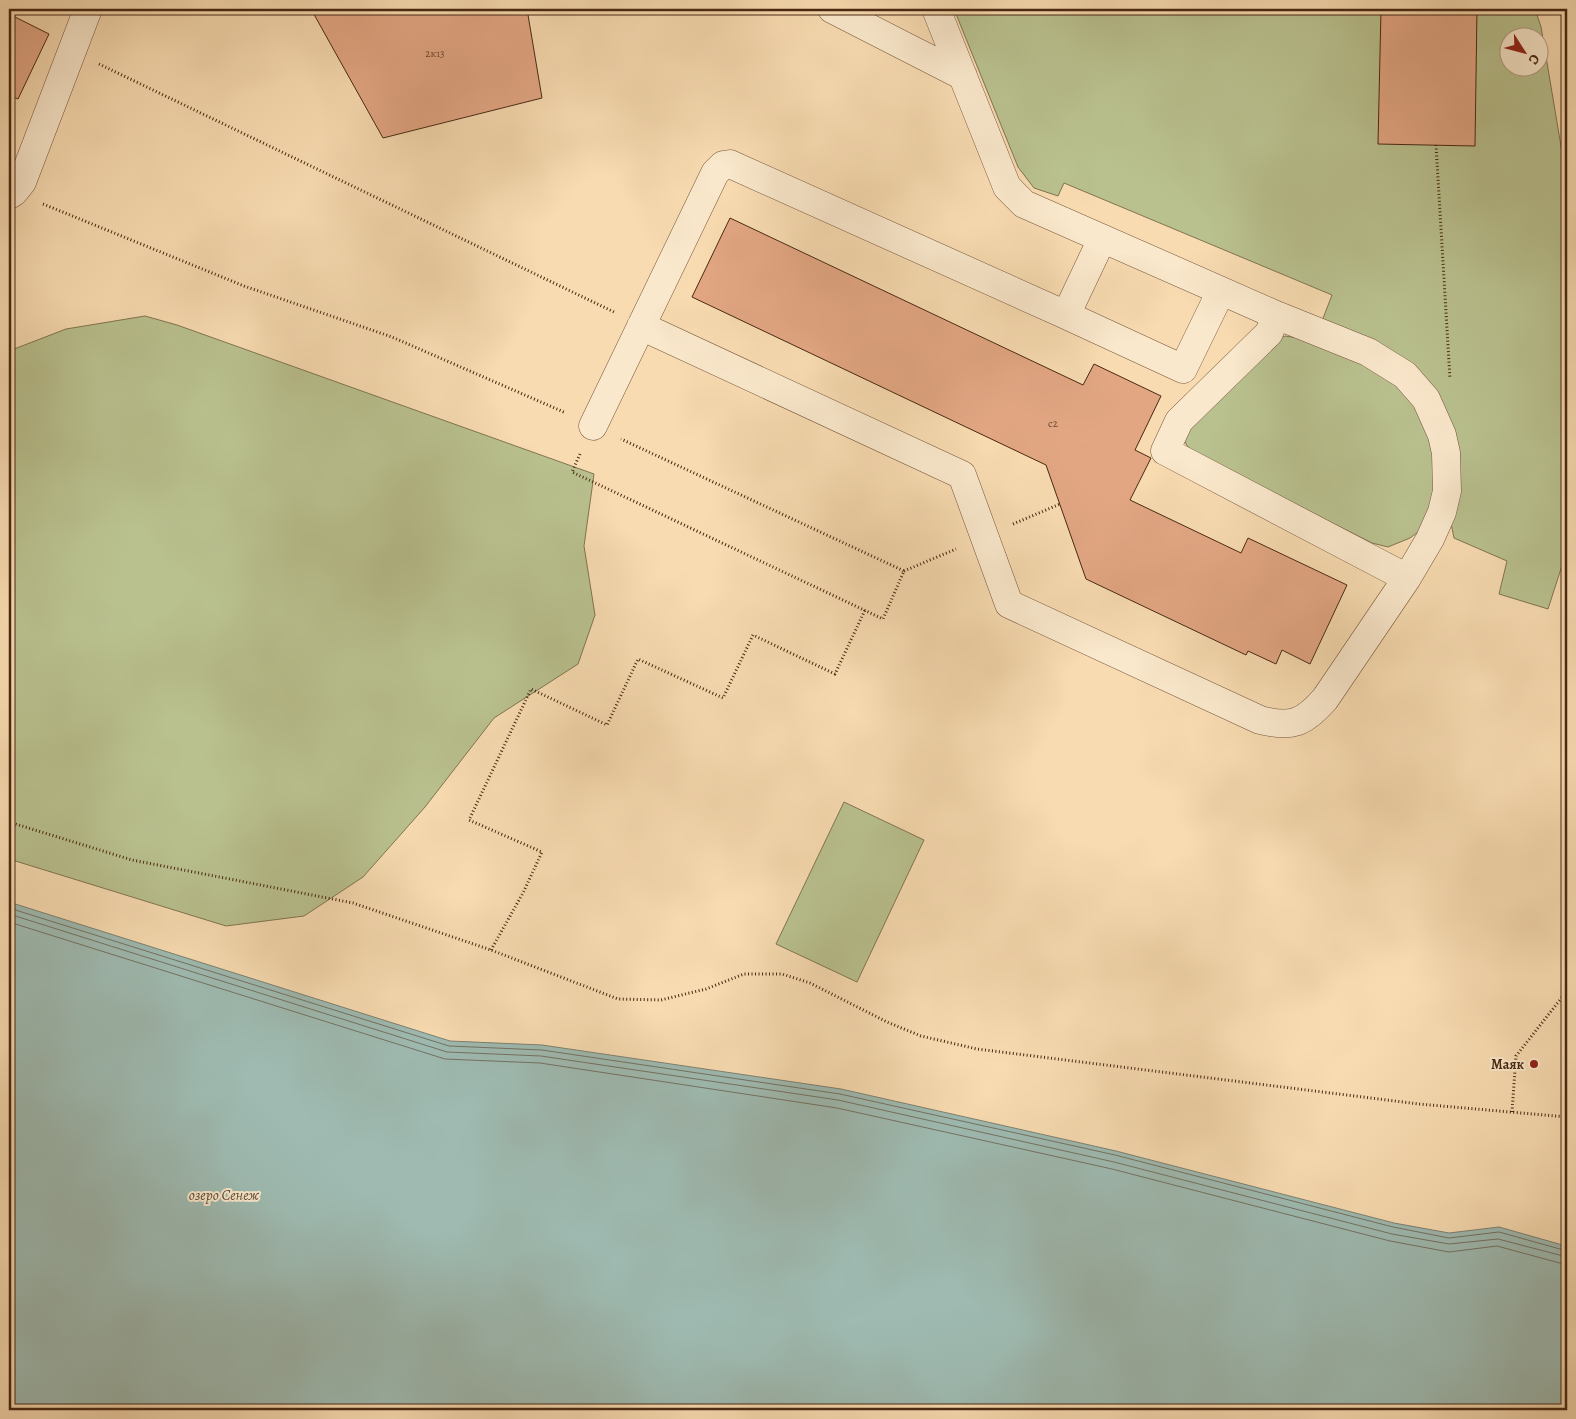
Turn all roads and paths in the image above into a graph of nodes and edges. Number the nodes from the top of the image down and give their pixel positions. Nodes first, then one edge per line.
1 (88, 9) edge
2 (832, 9) edge
3 (936, 9) edge
4 (72, 51) junction
5 (963, 76) junction
6 (1436, 145) dead end
7 (12, 194) edge
8 (1102, 239) junction
9 (1221, 291) junction
10 (1066, 315) junction
11 (1284, 318) junction
12 (642, 326) junction
13 (1450, 382) dead end
14 (593, 426) junction
15 (1060, 504) dead end
16 (985, 536) junction
17 (904, 571) junction
18 (1407, 578) junction
19 (865, 610) junction
20 (9, 822) edge
21 (491, 950) junction
22 (1567, 991) edge
23 (1512, 1112) junction
24 (1567, 1117) edge

1 - 4 lane
2 - 5 lane
3 - 5 lane
4 - 7 lane
4 - 12 path
5 - 8 lane
6 - 13 path
7 - 14 path
8 - 9 lane
8 - 10 lane
9 - 10 lane
9 - 11 lane
10 - 12 lane
11 - 18 lane
11 - 18 lane
12 - 14 lane
12 - 16 lane
14 - 17 path
14 - 19 path
15 - 16 path
16 - 17 path
16 - 18 lane
17 - 19 path
19 - 21 path
20 - 21 path
21 - 23 path
22 - 23 path
23 - 24 path

